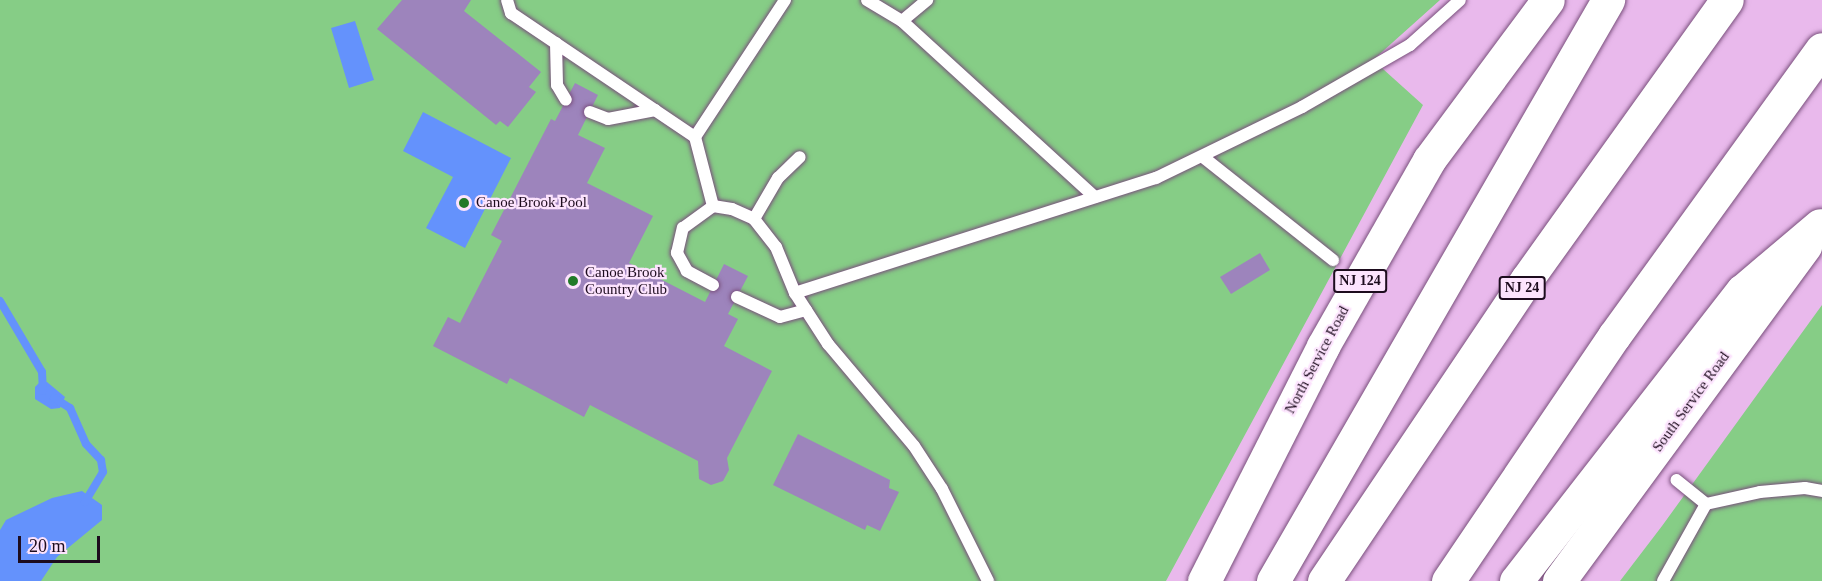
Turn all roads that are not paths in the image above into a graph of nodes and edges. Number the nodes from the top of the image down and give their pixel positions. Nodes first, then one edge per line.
1 (507, 0) edge
2 (785, 0) edge
3 (867, 0) edge
4 (927, 0) edge
5 (1460, 0) edge
6 (1548, 0) edge
7 (1608, 0) edge
8 (1727, 0) edge
9 (902, 21) junction
10 (556, 43) junction
11 (1822, 49) edge
12 (566, 100) dead end
13 (655, 110) junction
14 (590, 112) dead end
15 (695, 137) junction
16 (800, 157) dead end
17 (1203, 157) junction
18 (1095, 197) junction
19 (713, 206) junction
20 (754, 219) junction
21 (1821, 224) edge
22 (1333, 260) dead end
23 (713, 285) dead end
24 (795, 293) junction
25 (737, 297) dead end
26 (806, 310) junction
27 (1676, 480) dead end
28 (1822, 491) edge
29 (1706, 504) junction
30 (988, 581) edge
31 (1204, 581) edge
32 (1273, 581) edge
33 (1324, 581) edge
34 (1448, 581) edge
35 (1516, 581) edge
36 (1559, 581) edge
37 (1663, 581) edge

1 - 10 lane
2 - 15 lane
3 - 9 lane
4 - 9 lane
5 - 17 lane
6 - 31 main road, North Service Road / NJ 124
7 - 32 main road
8 - 33 main road, NJ 24
9 - 18 lane
10 - 12 lane
10 - 13 lane
11 - 34 main road
13 - 14 lane
13 - 15 lane
15 - 19 lane
16 - 20 lane
17 - 18 lane
17 - 22 lane
18 - 24 lane
19 - 20 lane
19 - 23 lane
20 - 24 lane
21 - 35 main road
21 - 36 main road, South Service Road
24 - 26 lane
25 - 26 lane
26 - 30 lane
27 - 29 lane
28 - 29 lane
29 - 37 lane

